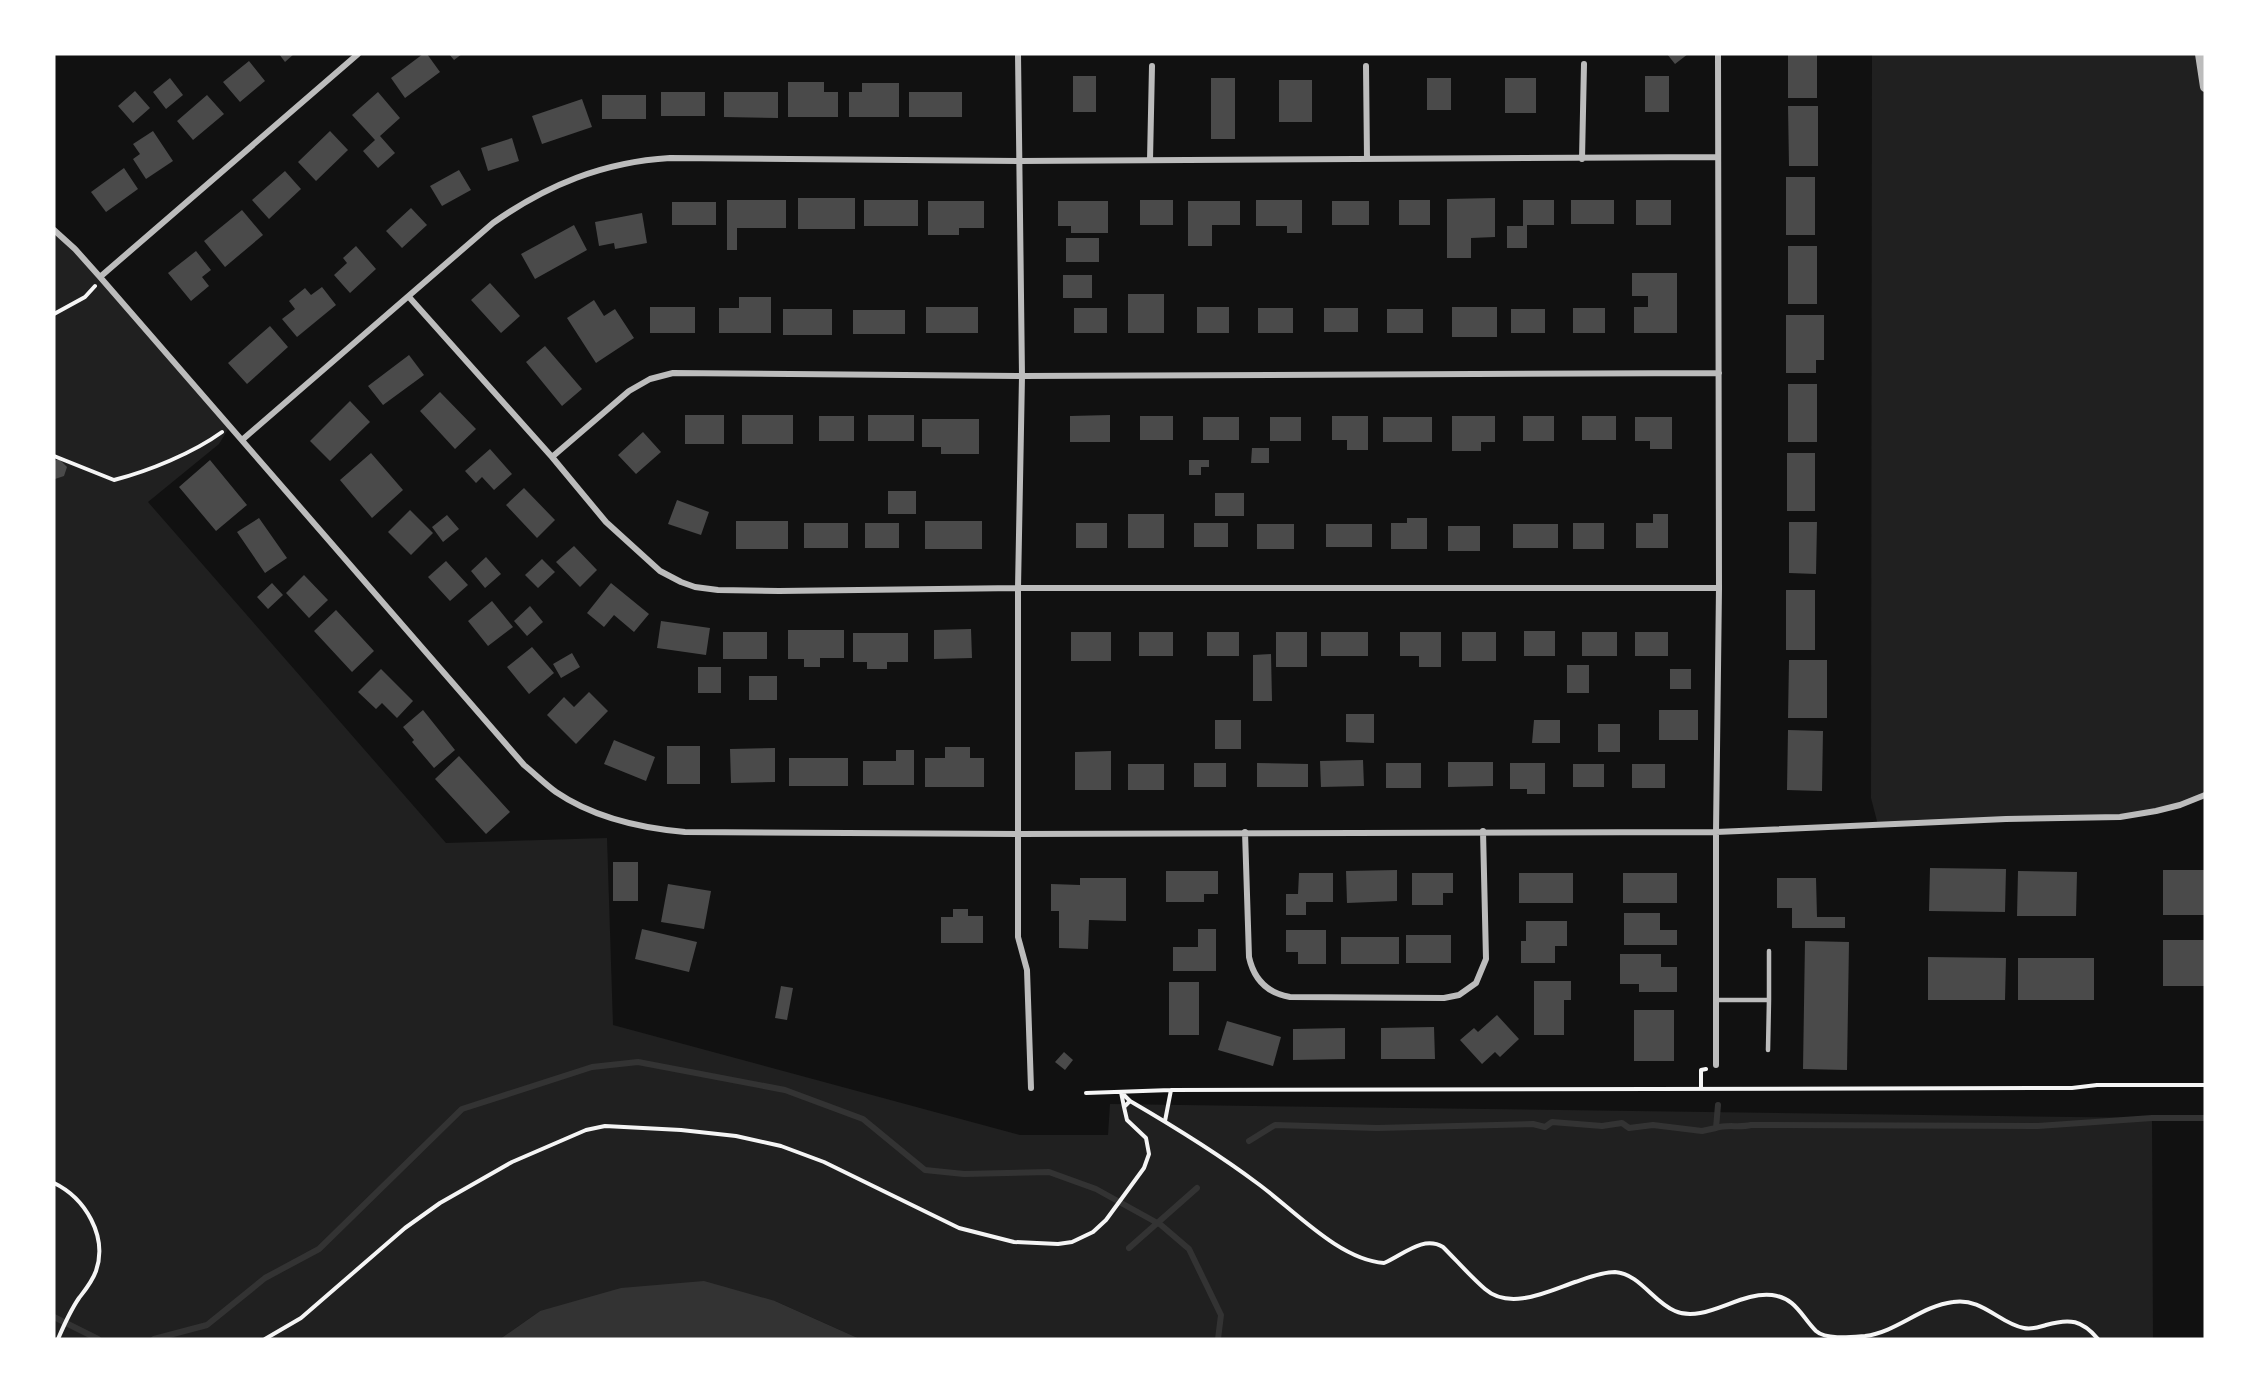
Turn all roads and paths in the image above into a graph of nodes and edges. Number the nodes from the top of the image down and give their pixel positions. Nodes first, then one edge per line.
1 (358, 54) edge
2 (1018, 54) edge
3 (1718, 54) edge
4 (2200, 54) edge
5 (1584, 64) dead end
6 (1152, 66) dead end
7 (1366, 66) dead end
8 (2205, 87) edge
9 (1718, 157) junction
10 (1367, 159) junction
11 (1582, 159) junction
12 (1150, 160) junction
13 (1019, 161) junction
14 (54, 230) edge
15 (100, 277) junction
16 (90, 292) dead end
17 (409, 297) junction
18 (54, 314) edge
19 (1719, 373) junction
20 (1022, 376) junction
21 (230, 426) junction
22 (242, 440) junction
23 (54, 456) edge
24 (552, 457) junction
25 (1018, 588) junction
26 (1719, 588) junction
27 (2205, 795) edge
28 (1483, 831) junction
29 (1245, 832) junction
30 (1716, 832) junction
31 (1019, 834) junction
32 (1769, 951) dead end
33 (1717, 1000) junction
34 (1769, 1000) junction
35 (1768, 1050) dead end
36 (1716, 1065) joint
37 (2205, 1085) edge
38 (1031, 1088) dead end
39 (1701, 1088) junction
40 (1171, 1090) junction
41 (1121, 1092) junction
42 (1086, 1093) dead end
43 (1130, 1101) junction
44 (1124, 1107) junction
45 (1165, 1121) junction
46 (54, 1183) edge
47 (58, 1339) edge
48 (265, 1339) edge
49 (2098, 1339) edge

1 - 15 street
2 - 13 street
3 - 9 street
4 - 8 street
5 - 11 street
6 - 12 street
7 - 10 street
9 - 11 street
9 - 19 street
10 - 11 street
10 - 12 street
12 - 13 street
13 - 17 street
13 - 20 street
14 - 15 street
15 - 21 street
16 - 18 path
17 - 22 street
17 - 24 street
19 - 20 street
19 - 26 street
20 - 24 street
20 - 25 street
21 - 22 street
21 - 23 path
22 - 31 street
24 - 25 street
25 - 26 street
25 - 31 street
26 - 30 street
27 - 30 street
28 - 29 street
28 - 29 street
28 - 30 street
29 - 31 street
30 - 33 street
31 - 38 street
32 - 34 lane
33 - 34 lane
33 - 36 street
34 - 35 lane
36 - 39 path
37 - 39 path
39 - 40 path
40 - 41 path
40 - 45 path
41 - 42 path
41 - 43 path
41 - 44 path
43 - 44 path
43 - 45 path
44 - 48 path
45 - 49 path
46 - 47 path

